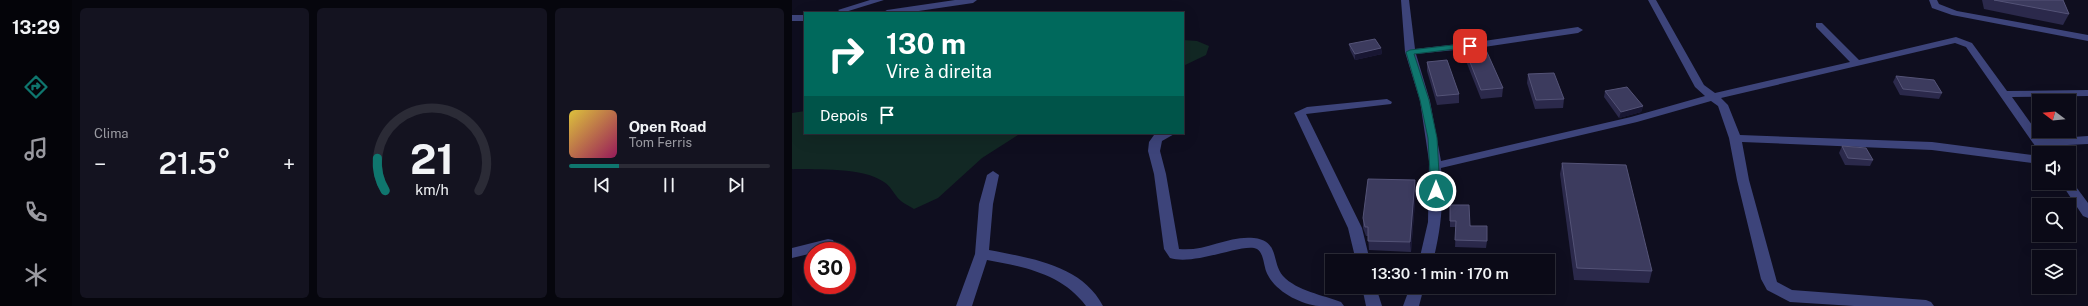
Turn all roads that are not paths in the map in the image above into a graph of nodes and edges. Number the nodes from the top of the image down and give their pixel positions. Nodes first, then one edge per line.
1 (880, 0) edge
2 (973, 0) edge
3 (1405, 0) edge
4 (1652, 0) edge
5 (1934, 0) edge
6 (842, 10) dead end
7 (894, 12) edge
8 (792, 18) edge
9 (804, 18) edge
10 (1819, 25) dead end
11 (1578, 30) dead end
12 (2088, 38) edge
13 (1410, 52) junction
14 (1856, 62) junction
15 (2088, 93) edge
16 (2004, 94) junction
17 (1713, 97) junction
18 (1387, 102) dead end
19 (1168, 134) edge
20 (1735, 138) junction
21 (2088, 140) edge
22 (2039, 143) junction
23 (2041, 146) edge
24 (2032, 159) edge
25 (1435, 166) junction
26 (993, 175) dead end
27 (2074, 190) edge
28 (2083, 198) edge
29 (2088, 213) edge
30 (804, 250) edge
31 (792, 253) edge
32 (982, 254) junction
33 (1361, 254) edge
34 (1428, 254) edge
35 (1371, 294) edge
36 (1415, 294) edge
37 (964, 306) edge
38 (1096, 306) edge
39 (1336, 306) edge
40 (1374, 306) edge
41 (1411, 306) edge
42 (1929, 306) edge

1 - 6 street
2 - 7 street
3 - 13 street
4 - 17 street
5 - 12 street
8 - 9 street
10 - 14 street
11 - 13 street
13 - 25 street
14 - 16 street
14 - 17 street
15 - 16 street
16 - 22 street
17 - 20 street
17 - 25 street
18 - 33 street
19 - 39 street
20 - 24 street
20 - 42 street
21 - 22 street
22 - 23 street
25 - 34 street
26 - 32 street
27 - 28 street
28 - 29 street
30 - 31 street
32 - 37 street
32 - 38 street
35 - 40 street
36 - 41 street

